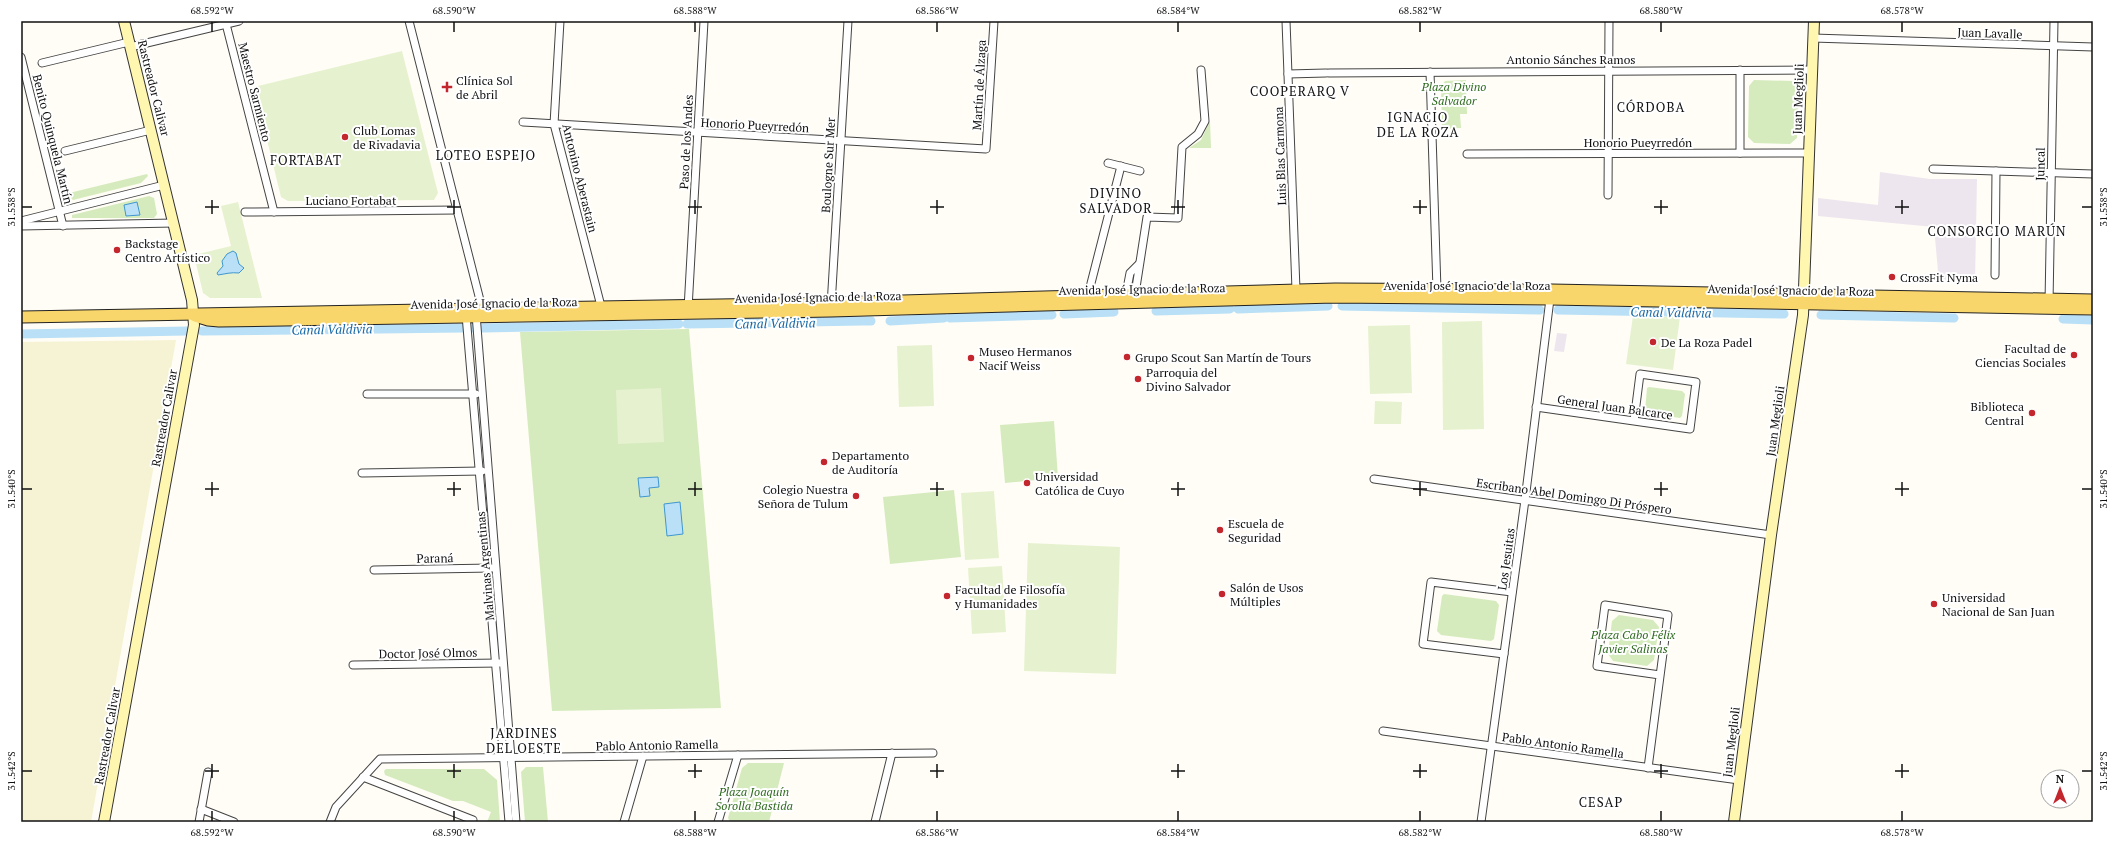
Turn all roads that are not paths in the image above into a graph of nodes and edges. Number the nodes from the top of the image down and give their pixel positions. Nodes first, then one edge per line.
1 (124, 21) edge
2 (239, 21) edge
3 (409, 21) edge
4 (560, 21) edge
5 (704, 21) edge
6 (848, 21) edge
7 (994, 21) edge
8 (1286, 21) edge
9 (1609, 21) edge
10 (1814, 21) edge
11 (2054, 21) edge
12 (226, 24) junction
13 (1813, 38) junction
14 (130, 45) junction
15 (2053, 46) junction
16 (2093, 47) edge
17 (21, 58) edge
18 (42, 63) dead end
19 (1202, 70) dead end
20 (1609, 70) junction
21 (1740, 70) junction
22 (1812, 70) junction
23 (1430, 72) junction
24 (1288, 74) junction
25 (523, 122) dead end
26 (554, 124) junction
27 (151, 130) junction
28 (698, 132) junction
29 (841, 141) junction
30 (986, 150) joint
31 (64, 151) dead end
32 (1609, 153) junction
33 (1740, 153) junction
34 (1809, 153) junction
35 (1467, 154) dead end
36 (1108, 163) dead end
37 (1121, 166) junction
38 (1933, 169) dead end
39 (1140, 171) dead end
40 (1996, 171) junction
41 (2051, 173) junction
42 (2093, 174) edge
43 (164, 185) junction
44 (1608, 195) dead end
45 (457, 210) junction
46 (59, 211) junction
47 (245, 212) dead end
48 (274, 212) junction
49 (21, 221) edge
50 (174, 223) junction
51 (21, 226) edge
52 (63, 226) junction
53 (1995, 275) dead end
54 (1296, 290) junction
55 (1436, 290) junction
56 (1130, 294) junction
57 (1088, 295) junction
58 (1550, 299) junction
59 (1804, 299) junction
60 (2093, 300) edge
61 (2049, 304) junction
62 (831, 307) junction
63 (688, 309) junction
64 (2093, 309) edge
65 (602, 310) junction
66 (193, 315) junction
67 (21, 317) edge
68 (473, 317) junction
69 (367, 394) dead end
70 (473, 394) junction
71 (482, 394) junction
72 (1536, 407) junction
73 (1634, 421) junction
74 (479, 471) junction
75 (488, 471) junction
76 (362, 473) dead end
77 (1374, 479) dead end
78 (1525, 500) junction
79 (1771, 535) junction
80 (487, 568) junction
81 (496, 568) junction
82 (374, 570) dead end
83 (1512, 592) junction
84 (1504, 654) junction
85 (495, 663) junction
86 (504, 663) junction
87 (353, 665) dead end
88 (1660, 675) junction
89 (1383, 732) dead end
90 (1491, 746) junction
91 (933, 753) dead end
92 (892, 754) junction
93 (738, 755) junction
94 (643, 756) junction
95 (503, 757) junction
96 (511, 757) junction
97 (1648, 768) junction
98 (208, 772) dead end
99 (363, 777) junction
100 (1739, 780) junction
101 (201, 809) junction
102 (473, 820) dead end
103 (104, 822) edge
104 (199, 822) edge
105 (234, 822) edge
106 (330, 822) edge
107 (509, 822) edge
108 (516, 822) edge
109 (624, 822) edge
110 (718, 822) edge
111 (875, 822) edge
112 (1481, 822) edge
113 (1734, 822) edge

1 - 14 main road, Rastreador Calivar
2 - 12 street
3 - 45 street, Malvinas Argentinas
4 - 26 street, Antonino Aberastain
5 - 28 street, Paso de los Andes
6 - 29 street, Boulogne Sur Mer
7 - 30 street, Martín de Álzaga
8 - 24 street, Luis Blas Carmona
9 - 20 street
10 - 13 main road, Juan Meglioli
11 - 15 street, Juncal
12 - 14 street
12 - 48 street, Maestro Sarmiento
13 - 15 street, Juan Lavalle
13 - 22 main road, Juan Meglioli
14 - 18 street
14 - 27 main road, Rastreador Calivar
15 - 16 street, Juan Lavalle
15 - 41 street, Juncal
17 - 46 street, Benito Quinquela Martín
19 - 56 street
20 - 21 street, Antonio Sánches Ramos
20 - 23 street, Antonio Sánches Ramos
20 - 32 street
21 - 22 street, Antonio Sánches Ramos
21 - 33 street
22 - 34 main road, Juan Meglioli
23 - 24 street, Antonio Sánches Ramos
23 - 55 street
24 - 54 street, Luis Blas Carmona
25 - 26 street, Honorio Pueyrredón
26 - 28 street, Honorio Pueyrredón
26 - 65 street, Antonino Aberastain
27 - 31 street
27 - 43 main road, Rastreador Calivar
28 - 29 street, Honorio Pueyrredón
28 - 63 street, Paso de los Andes
29 - 30 street, Honorio Pueyrredón
29 - 62 street, Boulogne Sur Mer
32 - 33 street, Honorio Pueyrredón
32 - 35 street, Honorio Pueyrredón
32 - 44 street
33 - 34 street, Honorio Pueyrredón
34 - 59 main road, Juan Meglioli
36 - 37 street
37 - 39 street
37 - 57 street
38 - 40 street
40 - 41 street
40 - 53 street
41 - 42 street
41 - 61 street, Juncal
43 - 46 street
43 - 50 main road, Rastreador Calivar
45 - 48 street, Luciano Fortabat
45 - 68 street, Malvinas Argentinas
46 - 49 street
46 - 52 street, Benito Quinquela Martín
47 - 48 street, Luciano Fortabat
50 - 52 street
50 - 66 main road, Rastreador Calivar
51 - 52 street
54 - 55 main road, Avenida José Ignacio de la Roza
54 - 56 main road, Avenida José Ignacio de la Roza
55 - 59 main road, Avenida José Ignacio de la Roza
56 - 57 main road, Avenida José Ignacio de la Roza
57 - 62 main road, Avenida José Ignacio de la Roza
58 - 59 main road, Avenida José Ignacio de la Roza
58 - 62 main road, Avenida José Ignacio de la Roza
58 - 72 street, Los Jesuitas
59 - 61 main road, Avenida José Ignacio de la Roza
59 - 79 main road, Juan Meglioli
60 - 61 main road, Avenida José Ignacio de la Roza
61 - 64 main road, Avenida José Ignacio de la Roza
62 - 63 main road, Avenida José Ignacio de la Roza
63 - 65 main road, Avenida José Ignacio de la Roza
65 - 68 main road, Avenida José Ignacio de la Roza
66 - 67 main road, Avenida José Ignacio de la Roza
66 - 68 main road, Avenida José Ignacio de la Roza
66 - 103 main road, Rastreador Calivar
68 - 70 street, Malvinas Argentinas
68 - 71 street, Malvinas Argentinas
69 - 70 street
70 - 71 street
70 - 74 street, Malvinas Argentinas
71 - 75 street, Malvinas Argentinas
72 - 73 street, General Juan Balcarce
72 - 78 street, Los Jesuitas
73 - 73 street, General Juan Balcarce
74 - 75 street
74 - 76 street
74 - 80 street, Malvinas Argentinas
75 - 81 street, Malvinas Argentinas
77 - 78 street, Escribano Abel Domingo Di Próspero
78 - 79 street, Escribano Abel Domingo Di Próspero
78 - 83 street, Los Jesuitas
79 - 100 main road, Juan Meglioli
80 - 81 street, Paraná
80 - 82 street, Paraná
80 - 85 street, Malvinas Argentinas
81 - 86 street, Malvinas Argentinas
83 - 84 street, Los Jesuitas
83 - 84 street
84 - 90 street, Los Jesuitas
85 - 86 street, Doctor José Olmos
85 - 87 street, Doctor José Olmos
85 - 95 street, Malvinas Argentinas
86 - 96 street, Malvinas Argentinas
88 - 88 street
88 - 97 street
89 - 90 street, Pablo Antonio Ramella
90 - 97 street, Pablo Antonio Ramella
90 - 112 street, Los Jesuitas
91 - 92 street, Pablo Antonio Ramella
92 - 93 street, Pablo Antonio Ramella
92 - 111 street
93 - 94 street, Pablo Antonio Ramella
93 - 110 street
94 - 96 street, Pablo Antonio Ramella
94 - 109 street
95 - 96 street, Pablo Antonio Ramella
95 - 99 street, Pablo Antonio Ramella
95 - 107 street, Malvinas Argentinas
96 - 108 street, Malvinas Argentinas
97 - 100 street, Pablo Antonio Ramella
98 - 101 street
99 - 102 street
99 - 106 street
100 - 113 main road, Juan Meglioli
101 - 104 street
101 - 105 street

